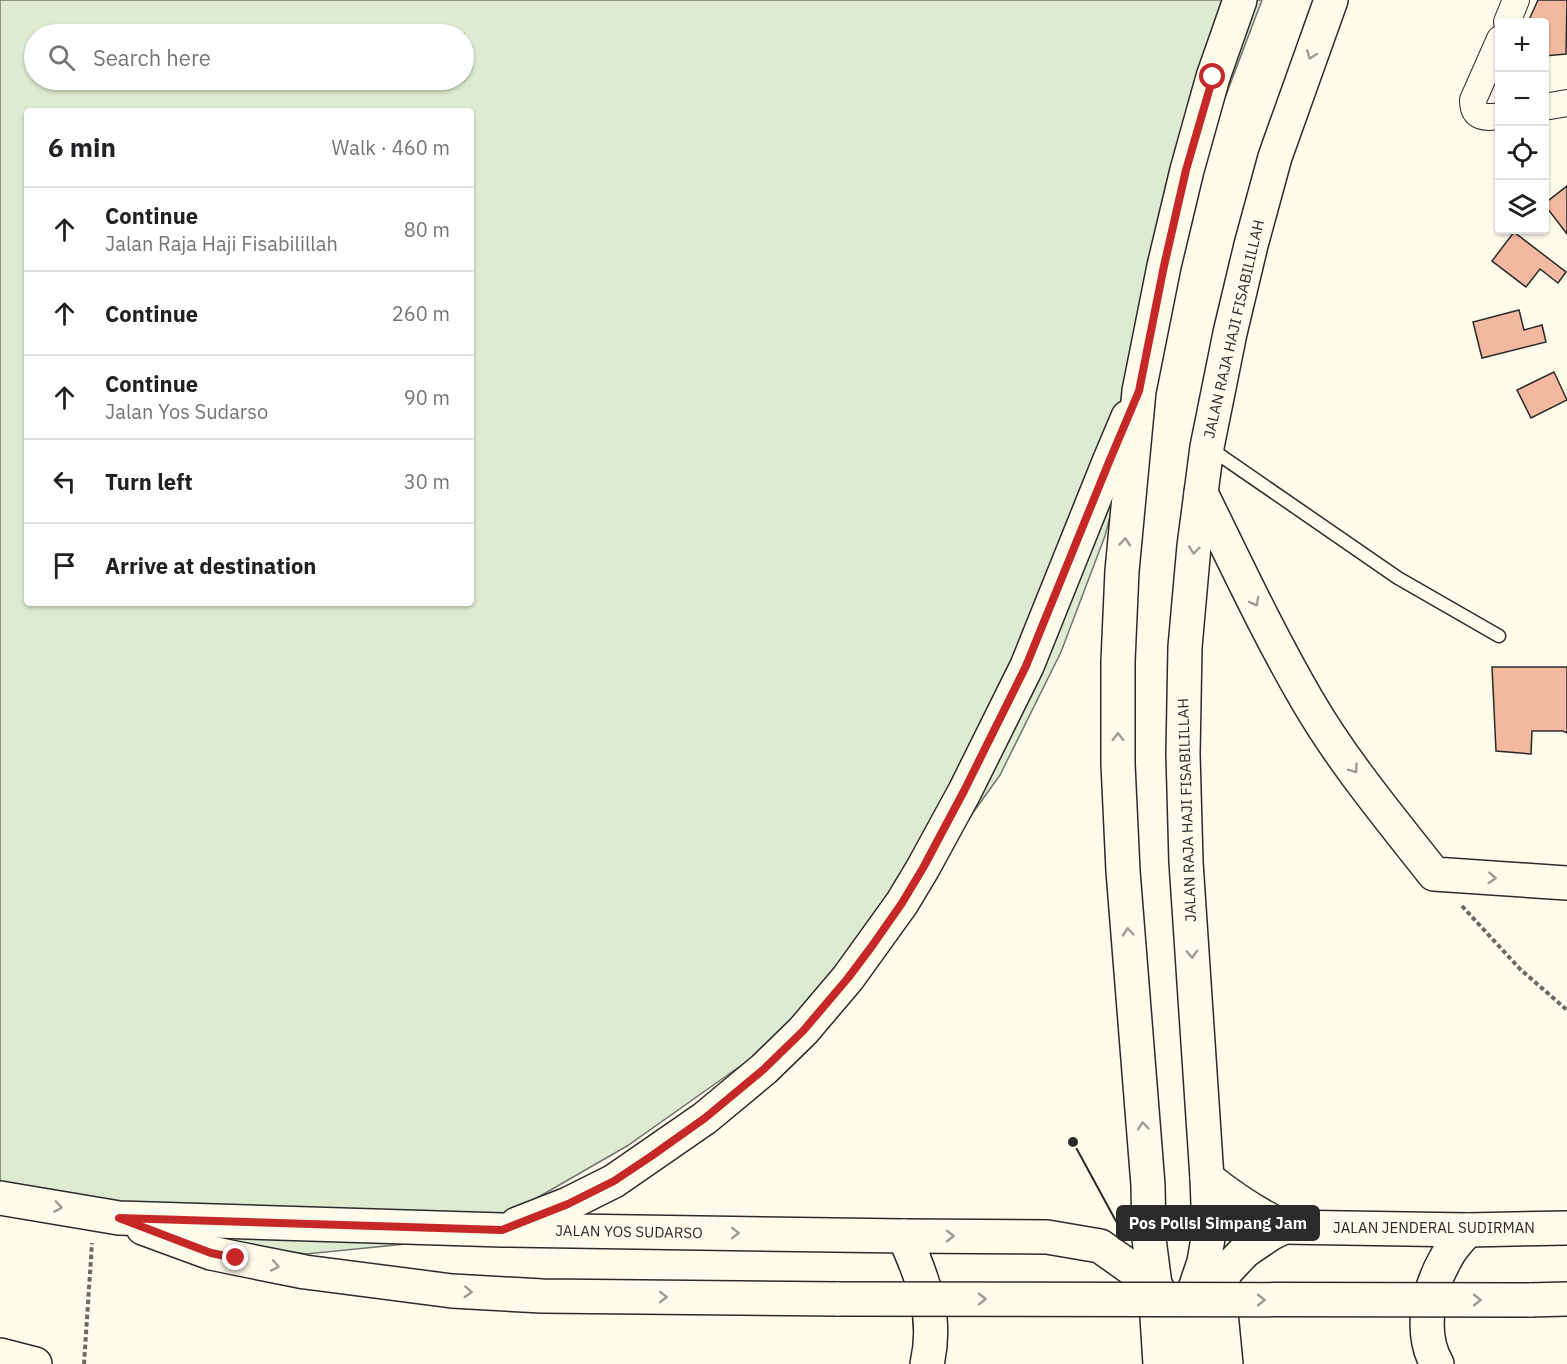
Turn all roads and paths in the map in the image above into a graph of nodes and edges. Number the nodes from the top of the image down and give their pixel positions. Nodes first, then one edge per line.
1 (1240, 0) edge
2 (1331, 0) edge
3 (1516, 0) edge
4 (1509, 18) edge
5 (1495, 50) edge
6 (1567, 103) edge
7 (1549, 106) edge
8 (1495, 117) edge
9 (1139, 391) junction
10 (1207, 447) junction
11 (1201, 493) junction
12 (1499, 636) dead end
13 (1434, 874) junction
14 (1567, 883) edge
15 (1567, 1010) edge
16 (1207, 1178) junction
17 (0, 1198) edge
18 (106, 1215) junction
19 (1284, 1227) junction
20 (1567, 1228) edge
21 (502, 1230) junction
22 (1468, 1230) junction
23 (904, 1236) junction
24 (1149, 1239) junction
25 (1218, 1284) junction
26 (1155, 1285) junction
27 (1567, 1299) edge
28 (1190, 1339) edge
29 (0, 1355) edge
30 (35, 1364) edge
31 (84, 1364) edge
32 (927, 1364) edge
33 (1161, 1364) edge
34 (1225, 1364) edge
35 (1437, 1364) edge

1 - 9 main road
2 -> 10 main road, JALAN RAJA HAJI FISABILILLAH
3 - 4 street
5 - 8 street
6 - 7 street
9 - 21 main road
24 -> 9 main road
10 - 11 main road, JALAN RAJA HAJI FISABILILLAH
10 - 12 lane
11 -> 13 main road
11 -> 16 main road, JALAN RAJA HAJI FISABILILLAH
13 -> 14 main road
13 - 15 path
16 - 19 main road, JALAN JENDERAL SUDIRMAN
16 - 25 main road
16 - 28 main road, JALAN RAJA HAJI FISABILILLAH
17 -> 18 main road, JALAN YOS SUDARSO
18 - 21 main road, JALAN YOS SUDARSO
18 -> 27 main road, bridge
18 - 31 path
19 - 22 main road, JALAN JENDERAL SUDIRMAN
19 - 25 main road
20 - 22 main road, JALAN JENDERAL SUDIRMAN
21 -> 23 main road, JALAN YOS SUDARSO
22 - 35 main road
23 -> 26 main road, JALAN YOS SUDARSO
23 - 32 main road
24 - 26 main road
24 - 28 main road
25 - 28 main road
25 - 34 main road
26 - 28 main road, JALAN YOS SUDARSO
26 - 33 main road
28 - 33 main road
28 - 34 main road
29 - 30 main road

